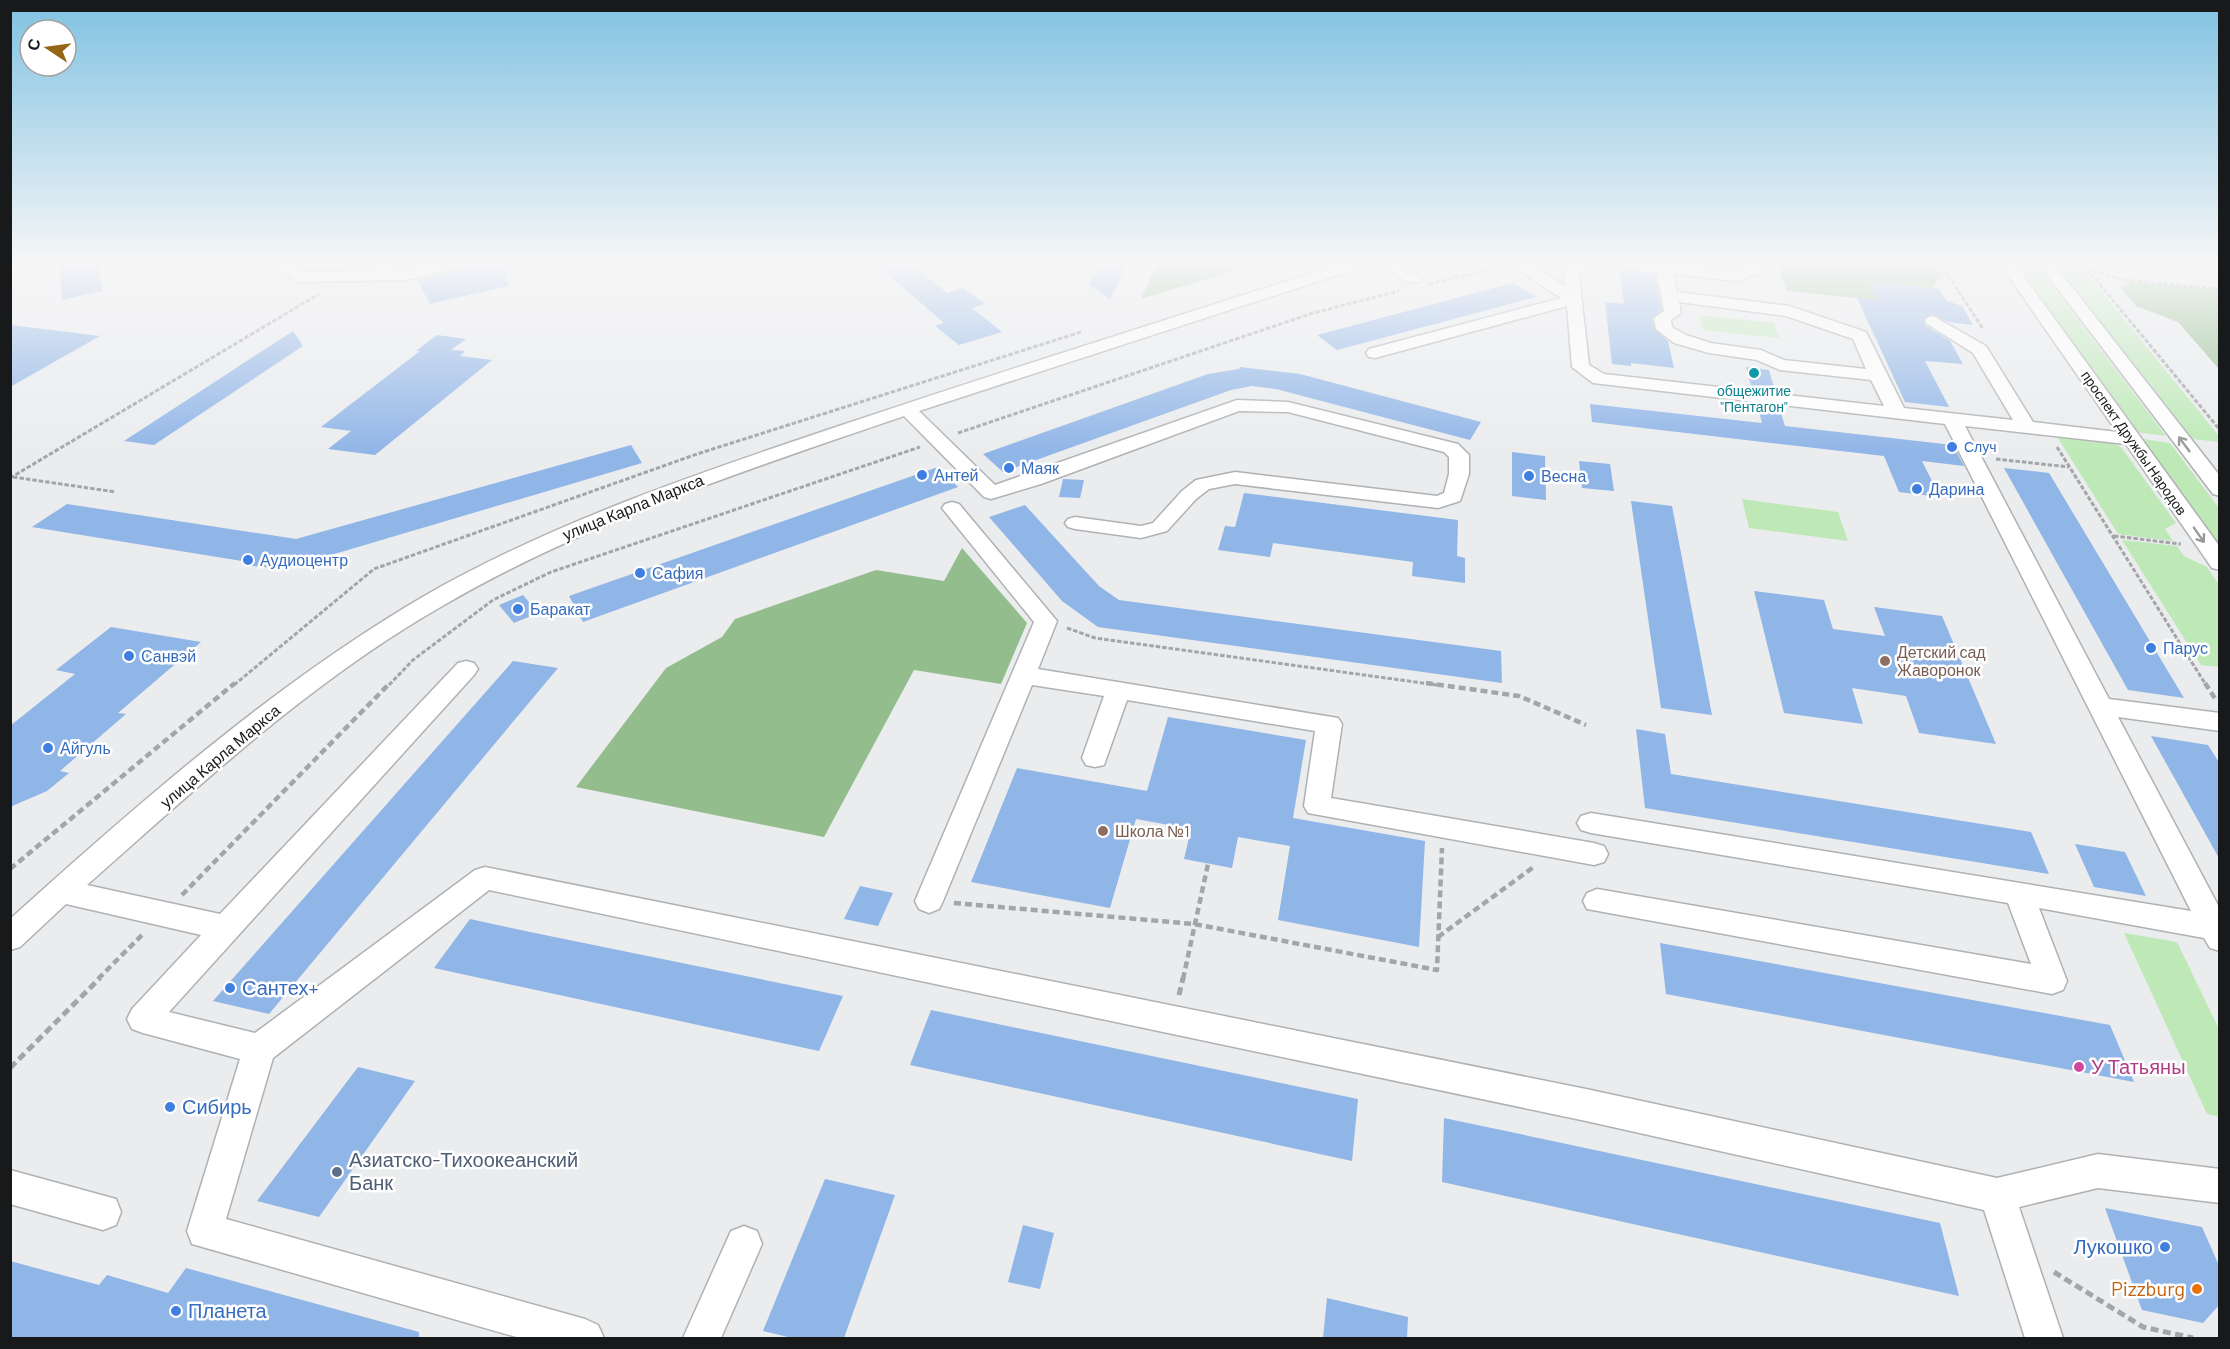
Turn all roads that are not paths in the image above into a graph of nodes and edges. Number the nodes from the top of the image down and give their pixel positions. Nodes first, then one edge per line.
1 (1162, 327) edge
2 (1471, 327) edge
3 (1577, 327) edge
4 (1664, 327) edge
5 (1834, 327) edge
6 (1943, 327) edge
7 (2052, 327) edge
8 (2094, 327) edge
9 (1375, 353) dead end
10 (1878, 375) junction
11 (907, 409) junction
12 (1897, 413) junction
13 (1952, 419) junction
14 (2026, 427) junction
15 (2132, 440) junction
16 (2220, 490) edge
17 (952, 507) dead end
18 (1076, 523) dead end
19 (2220, 563) edge
20 (466, 669) dead end
21 (1023, 675) junction
22 (1118, 690) junction
23 (2099, 706) junction
24 (2220, 722) edge
25 (1095, 758) dead end
26 (1591, 823) dead end
27 (1594, 854) dead end
28 (61, 891) junction
29 (2019, 893) junction
30 (929, 901) road end
31 (1597, 902) dead end
32 (226, 928) junction
33 (2217, 933) edge
34 (10, 938) edge
35 (259, 1049) junction
36 (2220, 1186) edge
37 (10, 1187) edge
38 (1997, 1195) junction
39 (103, 1212) dead end
40 (744, 1244) dead end
41 (585, 1338) edge
42 (702, 1338) edge
43 (2044, 1338) edge

1 - 11 street, улица Карла Маркса
2 - 9 street
3 - 12 street
4 - 10 street
5 - 10 street
6 - 14 street
7 - 15 street, проспект Дружбы Народов
16 -> 8 street
10 - 12 street
11 - 18 street
11 - 28 street, улица Карла Маркса
12 - 13 street
13 - 14 street
13 - 23 street
14 - 15 street
15 -> 19 street, проспект Дружбы Народов
17 - 21 street
20 - 32 street
21 - 22 street
21 - 30 street
22 - 25 street
22 - 27 street
23 - 24 street
23 - 33 street
26 - 29 street
28 - 32 street
28 - 34 street, улица Карла Маркса
29 - 31 street
29 - 33 street
32 - 35 street
35 - 38 street
35 - 41 street
36 - 38 street
37 - 39 street
38 - 43 street
40 - 42 street

